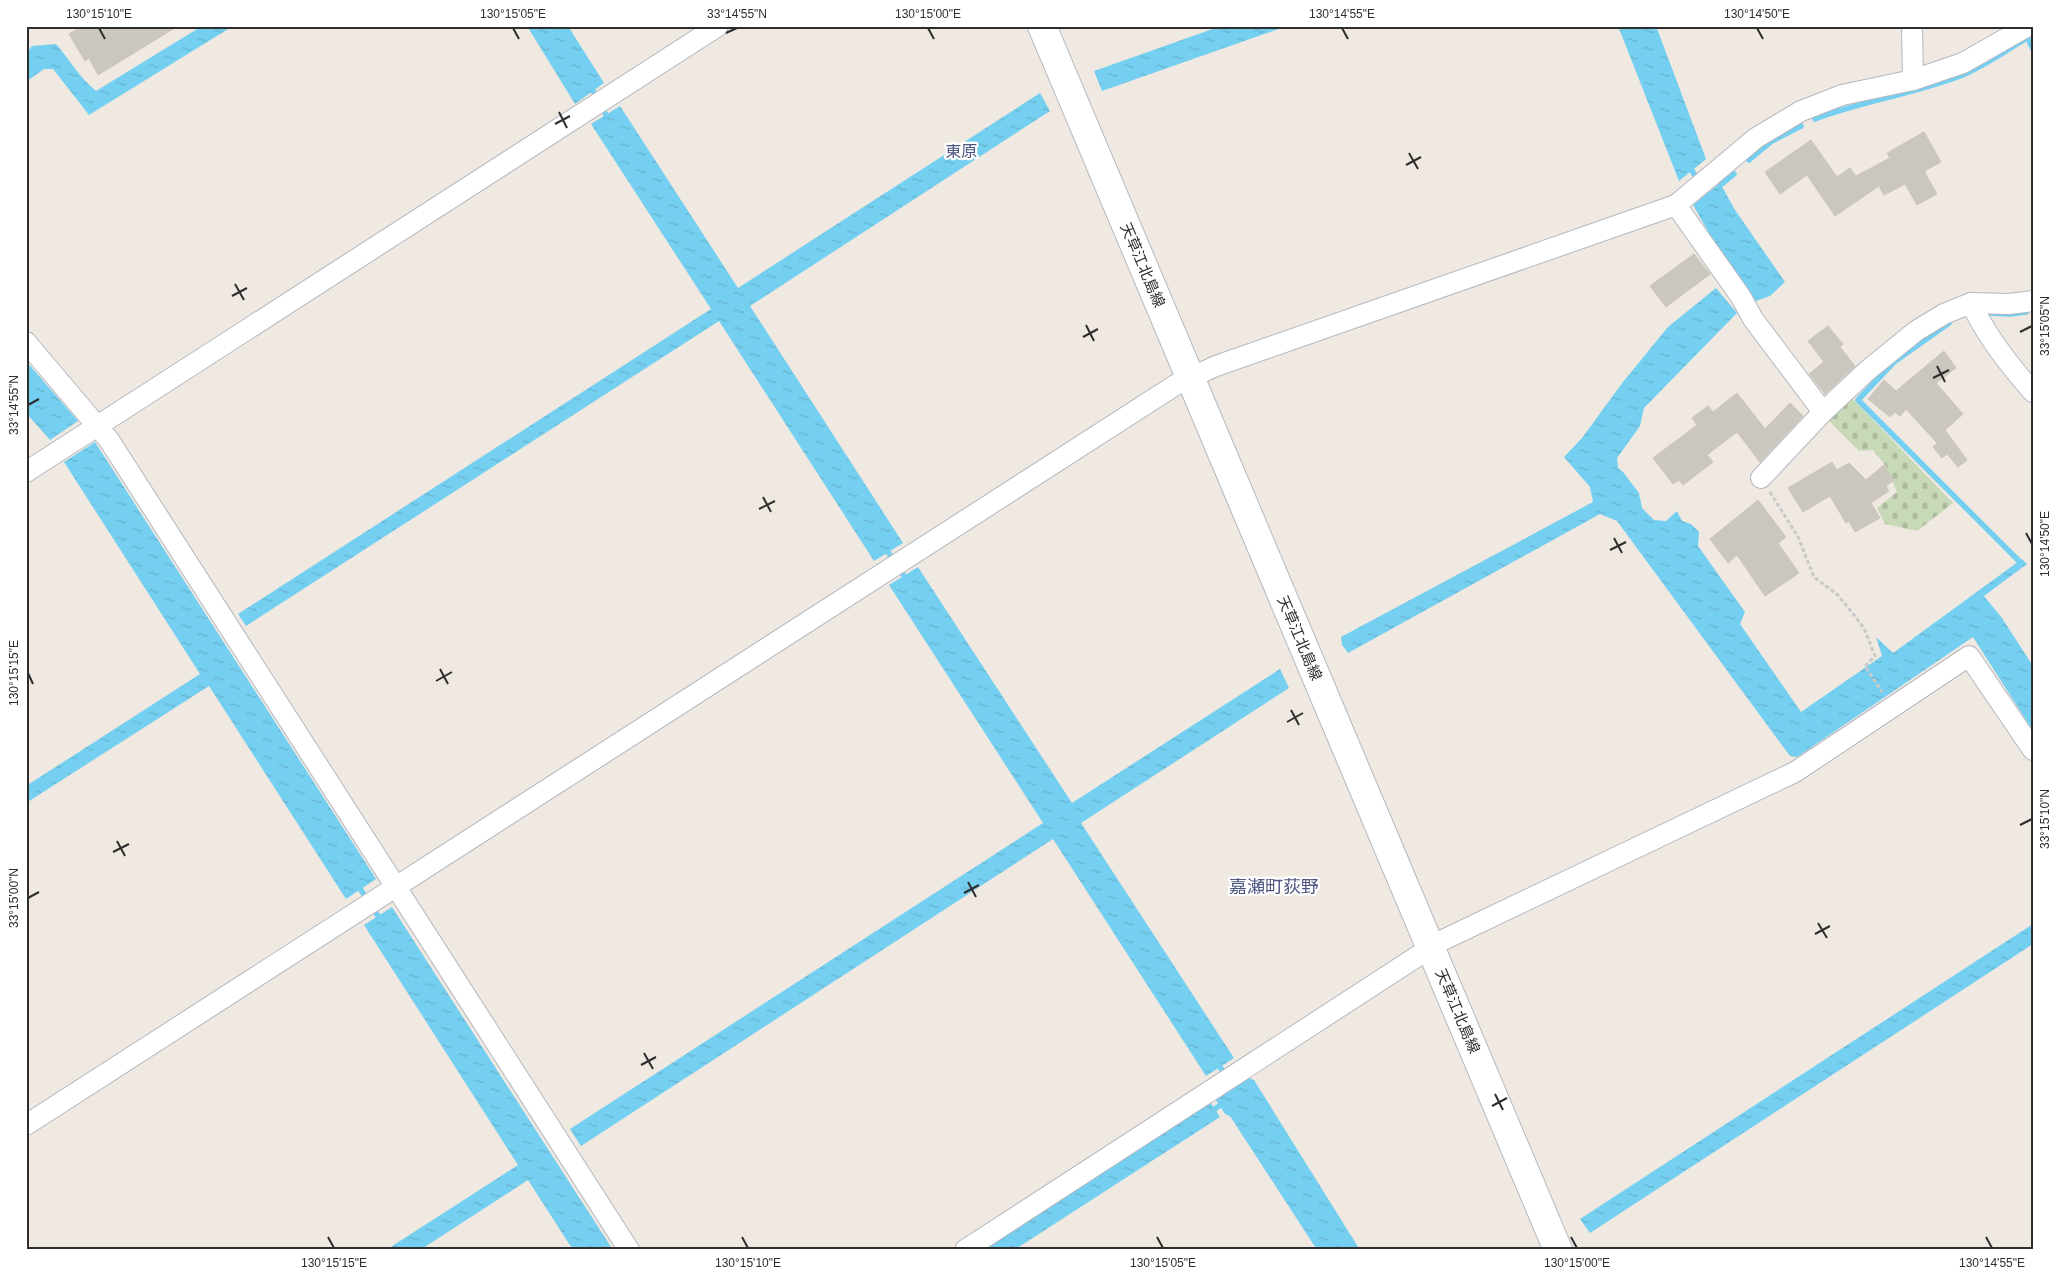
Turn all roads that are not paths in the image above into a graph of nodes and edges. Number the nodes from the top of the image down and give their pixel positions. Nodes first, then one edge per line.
1 (718, 26) edge
2 (1042, 26) edge
3 (1912, 26) edge
4 (2023, 30) edge
5 (1913, 80) junction
6 (1676, 205) junction
7 (2033, 301) edge
8 (1971, 303) junction
9 (26, 342) edge
10 (1190, 378) junction
11 (2033, 392) edge
12 (1823, 412) junction
13 (98, 425) junction
14 (26, 472) edge
15 (1761, 478) road end
16 (2033, 750) edge
17 (396, 886) junction
18 (1432, 948) junction
19 (26, 1125) edge
20 (629, 1250) edge
21 (965, 1250) edge
22 (1558, 1250) edge

1 - 13 street
2 - 10 street, 天草江北島線
3 - 5 street
4 - 5 street
5 - 6 street
6 - 10 street
6 - 12 street
7 - 8 street
8 - 11 street
8 - 12 street
9 - 13 street
10 - 17 street
10 - 18 street, 天草江北島線
12 - 15 street
13 - 14 street
13 - 17 street
16 - 18 street
17 - 19 street
17 - 20 street
18 - 21 street
18 - 22 street, 天草江北島線

